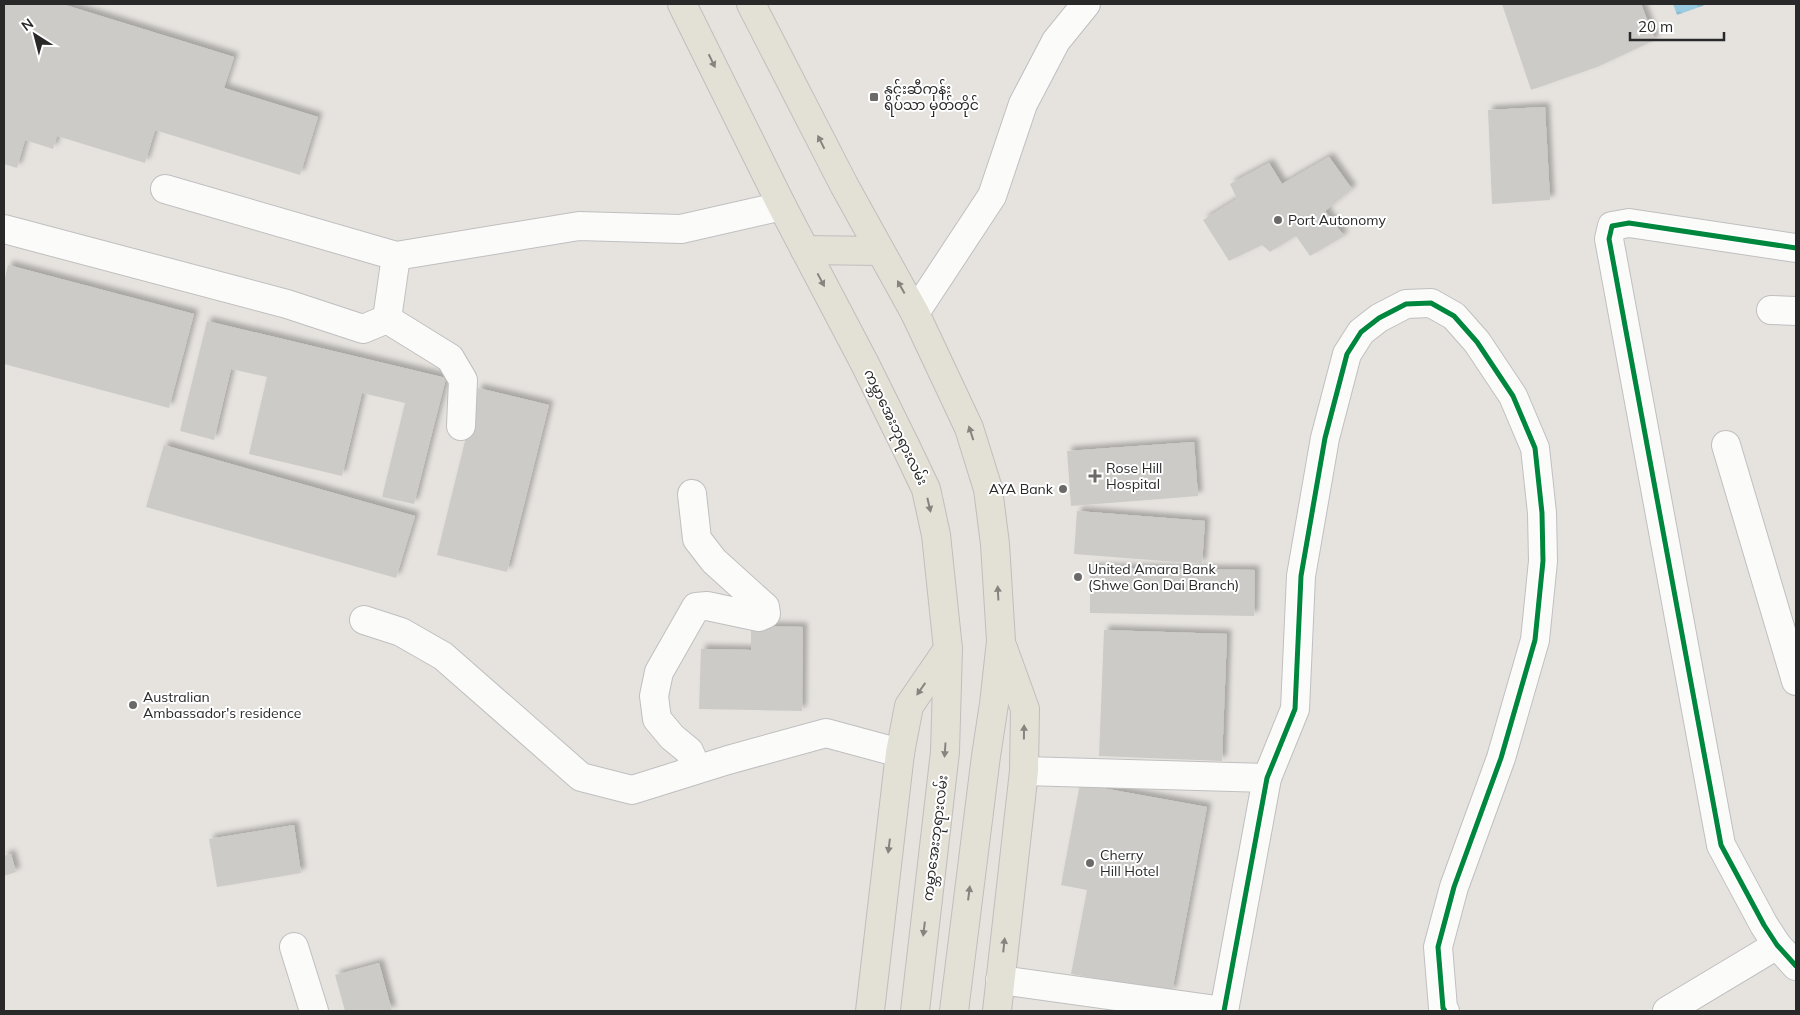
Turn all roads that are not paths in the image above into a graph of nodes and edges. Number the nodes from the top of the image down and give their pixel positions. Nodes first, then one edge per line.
1 (682, 4) edge
2 (751, 4) edge
3 (1086, 4) edge
4 (165, 189) dead end
5 (782, 206) junction
6 (4, 229) edge
7 (1796, 248) edge
8 (805, 250) junction
9 (880, 250) junction
10 (396, 256) junction
11 (915, 313) junction
12 (387, 318) junction
13 (461, 426) dead end
14 (1726, 445) dead end
15 (692, 494) dead end
16 (364, 620) dead end
17 (1001, 641) junction
18 (948, 649) junction
19 (1796, 681) edge
20 (900, 753) junction
21 (697, 769) junction
22 (1024, 771) junction
23 (1267, 778) junction
24 (1777, 945) junction
25 (294, 947) dead end
26 (1796, 966) edge
27 (1000, 980) junction
28 (314, 1011) edge
29 (870, 1011) edge
30 (915, 1011) edge
31 (954, 1011) edge
32 (997, 1011) edge
33 (1224, 1011) edge
34 (1445, 1011) edge
35 (1667, 1011) edge

1 -> 5 main road, ကမ္ဘာအေးဘုရားလမ်း
9 -> 2 main road
3 - 11 street
4 - 10 street
5 - 8 main road, ကမ္ဘာအေးဘုရားလမ်း
5 - 10 street
6 - 12 street
7 - 24 street
8 - 9 main road
8 -> 18 main road, ကမ္ဘာအေးဘုရားလမ်း
11 -> 9 main road
10 - 12 street
17 -> 11 main road
12 - 13 street
14 - 19 street
15 - 21 street
16 - 21 street
22 -> 17 main road
31 -> 17 main road
18 -> 20 main road
18 -> 30 main road, ကမ္ဘာအေးဘုရားလမ်း
20 - 21 street
20 -> 29 main road
22 - 23 street
27 -> 22 main road
23 - 33 street
23 - 34 street
24 - 26 street
24 - 35 street
25 - 28 street
27 - 32 main road
27 - 33 street

